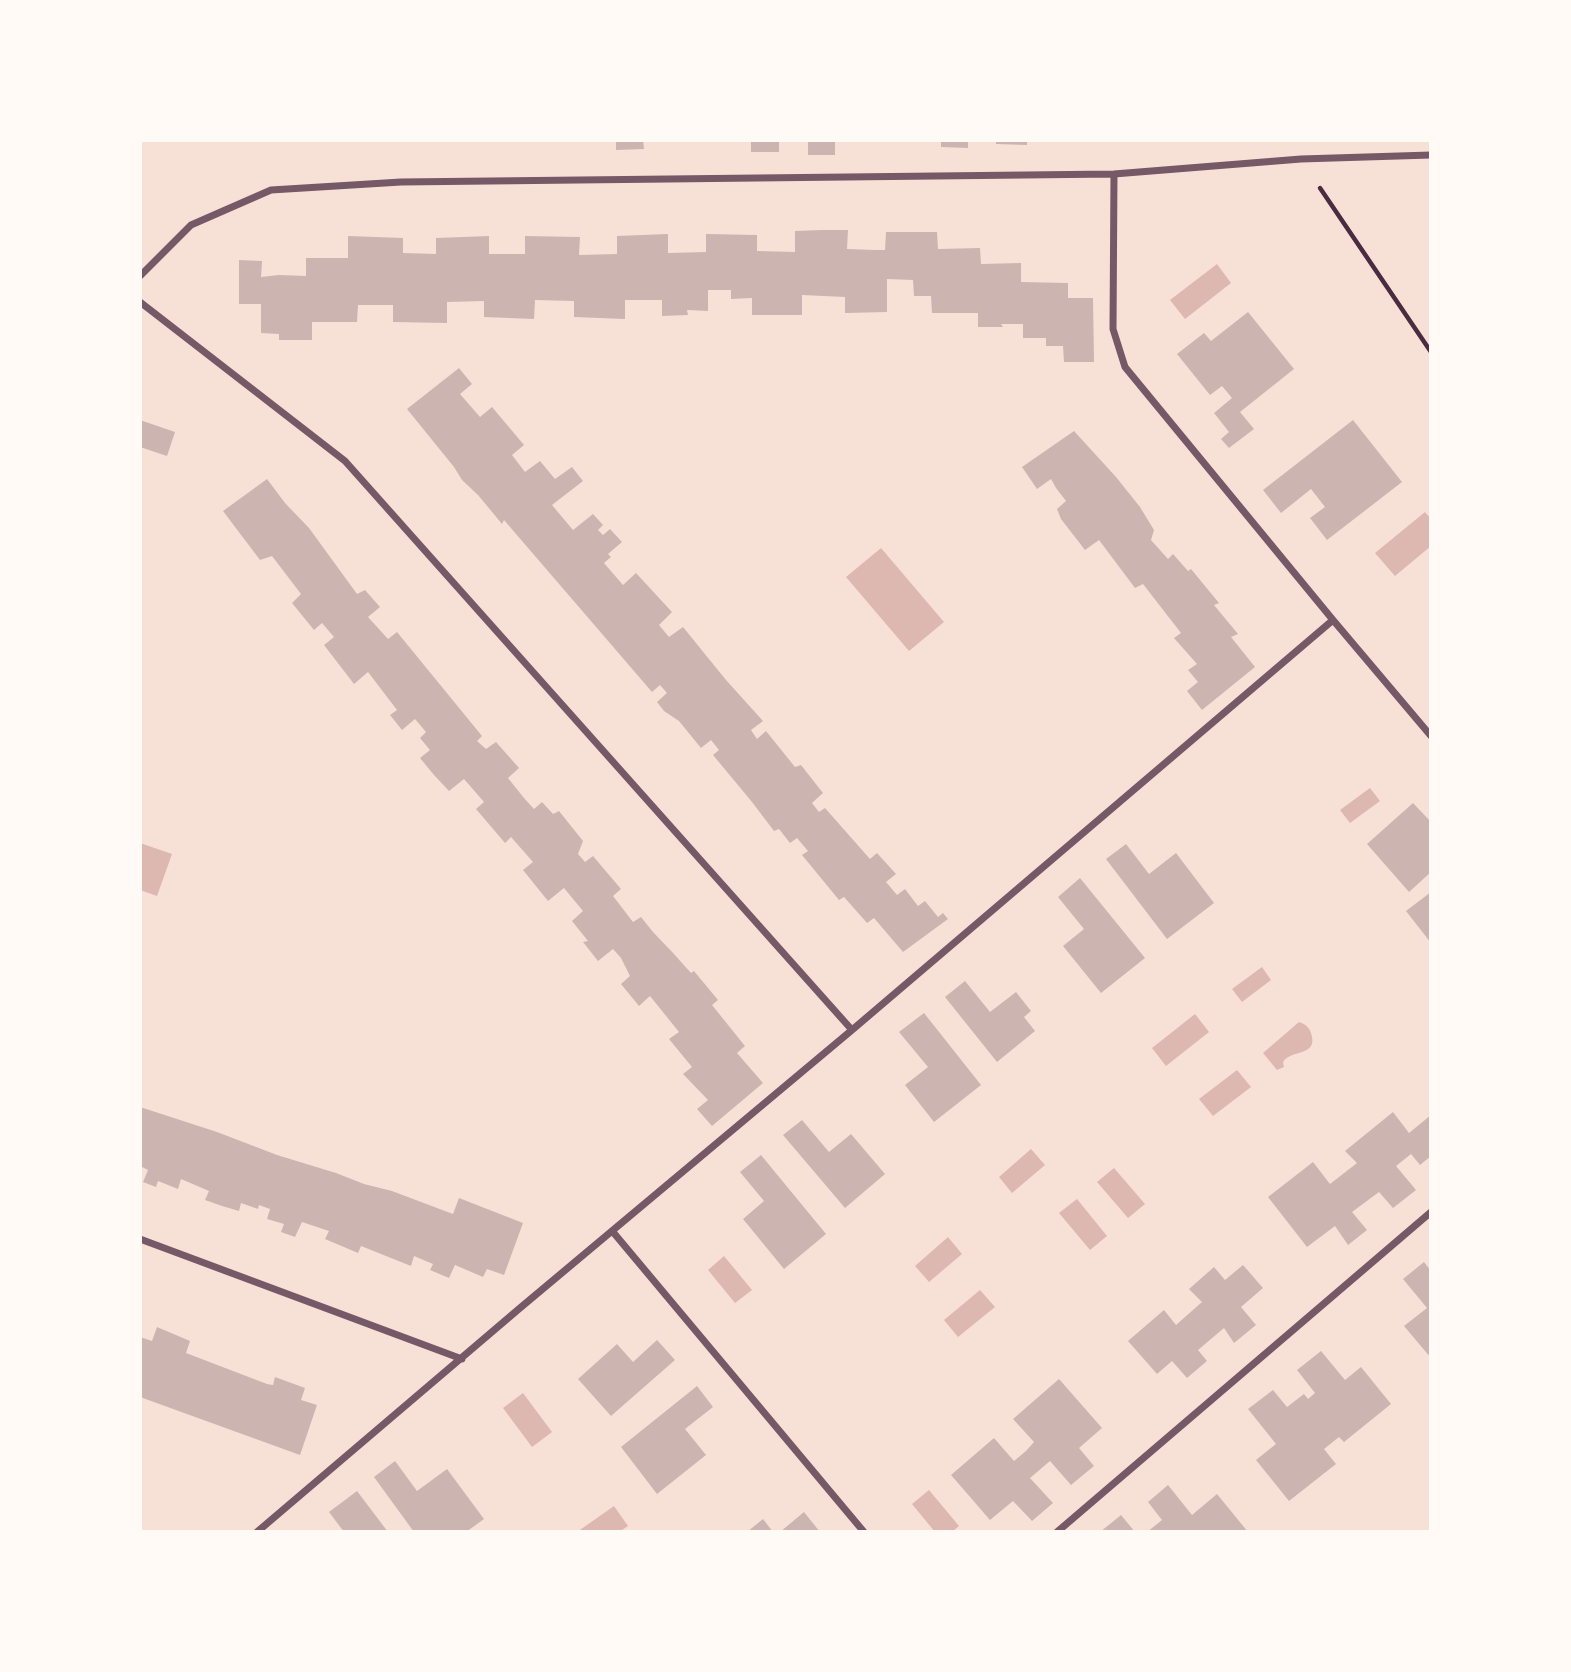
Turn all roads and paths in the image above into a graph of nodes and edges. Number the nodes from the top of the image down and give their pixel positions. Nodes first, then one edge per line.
1 (1431, 155) edge
2 (1114, 174) junction
3 (1320, 188) dead end
4 (140, 276) edge
5 (140, 302) edge
6 (1431, 352) edge
7 (1333, 620) junction
8 (1431, 736) edge
9 (852, 1030) junction
10 (1431, 1212) edge
11 (613, 1232) junction
12 (140, 1239) edge
13 (462, 1359) junction
14 (257, 1532) edge
15 (864, 1532) edge
16 (1057, 1532) edge

1 - 2 street
2 - 4 street
2 - 7 street
3 - 6 path
5 - 9 street
7 - 8 street
7 - 9 street
9 - 11 street
10 - 16 street
11 - 13 street
11 - 15 street
12 - 13 street
13 - 14 street

